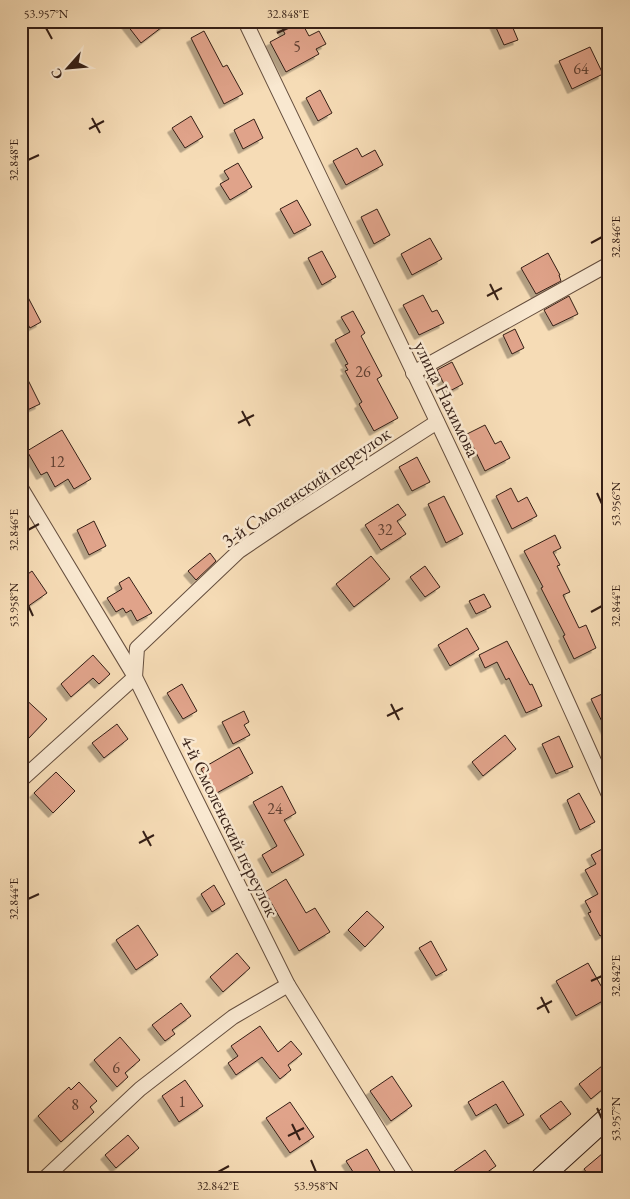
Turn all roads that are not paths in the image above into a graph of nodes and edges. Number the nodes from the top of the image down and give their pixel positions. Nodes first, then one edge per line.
1 (245, 21) edge
2 (609, 264) edge
3 (414, 373) junction
4 (437, 422) junction
5 (21, 488) edge
6 (135, 677) junction
7 (21, 780) edge
8 (609, 795) edge
9 (288, 985) junction
10 (609, 1116) edge
11 (45, 1178) edge
12 (408, 1178) edge
13 (542, 1178) edge

1 - 3 street, улица Нахимова
2 - 3 street
3 - 4 street, улица Нахимова
4 - 6 street, 3-й Смоленский переулок
4 - 8 street, улица Нахимова
5 - 6 street, 4-й Смоленский переулок
6 - 7 street
6 - 9 street, 4-й Смоленский переулок
9 - 11 street
9 - 12 street, 4-й Смоленский переулок
10 - 13 street

